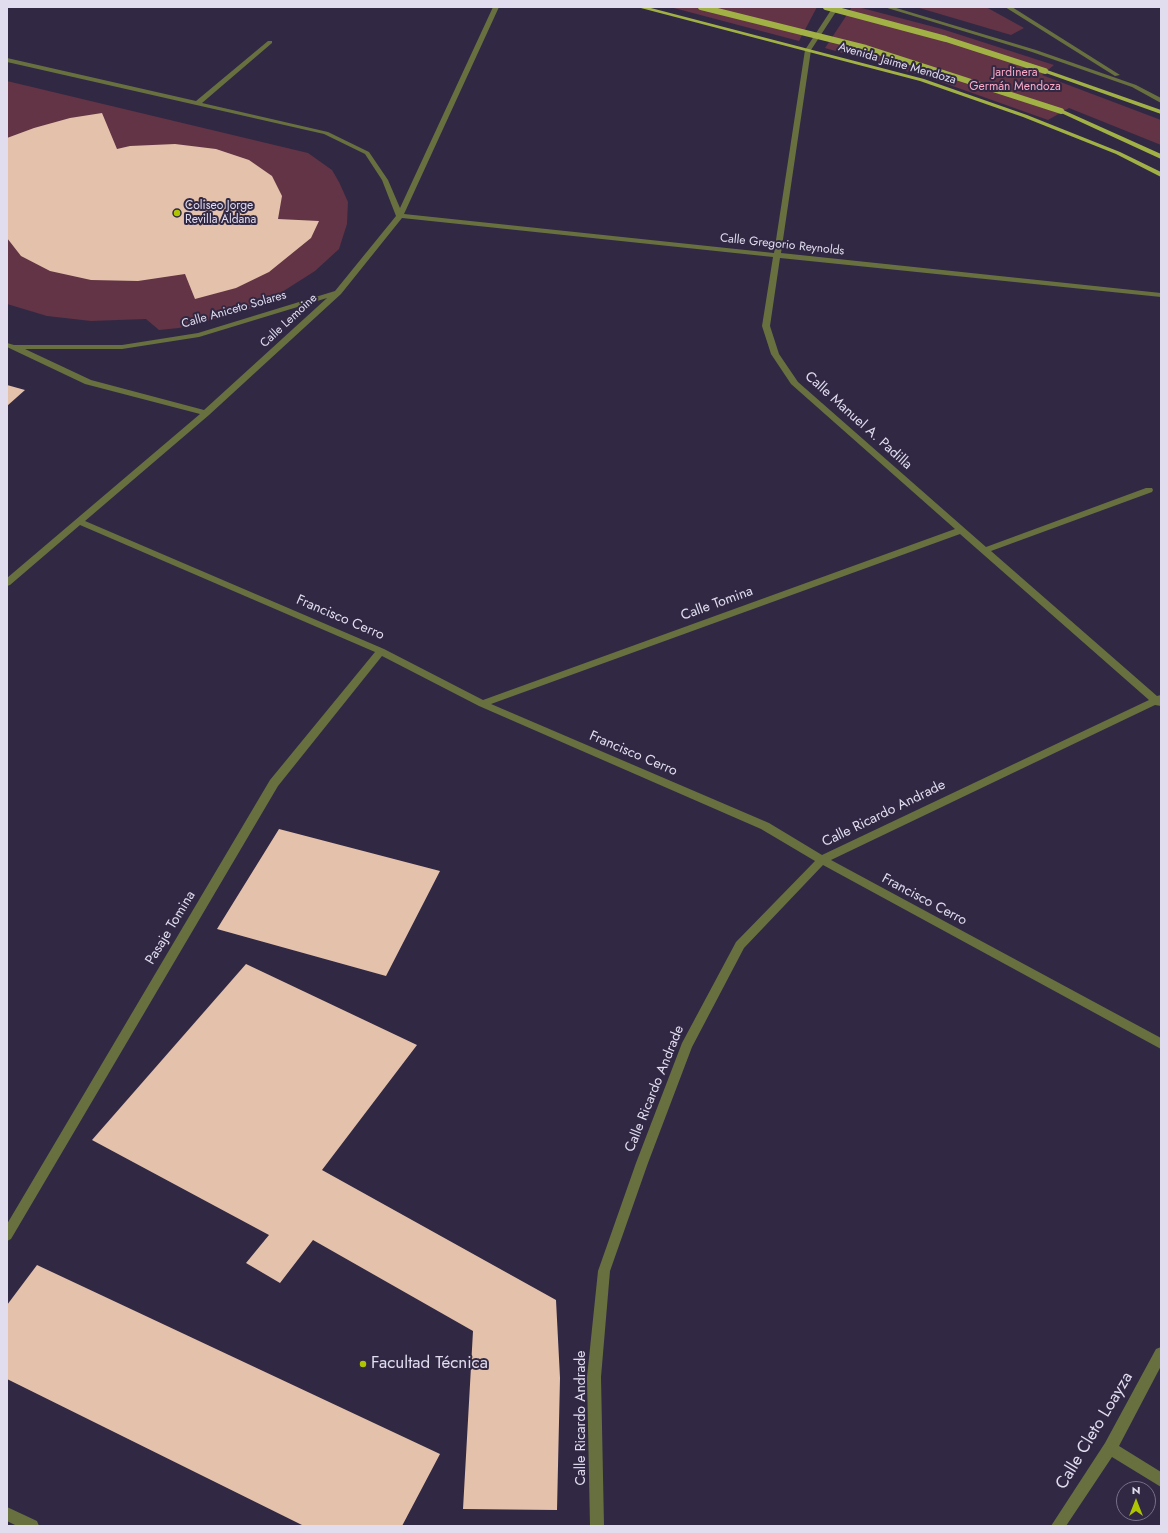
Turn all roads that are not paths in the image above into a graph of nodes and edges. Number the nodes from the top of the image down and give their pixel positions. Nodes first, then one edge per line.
1 (496, 7) edge
2 (640, 7) edge
3 (700, 7) edge
4 (826, 7) edge
5 (836, 7) edge
6 (887, 7) edge
7 (1008, 7) edge
8 (270, 42) dead end
9 (808, 50) junction
10 (7, 60) edge
11 (1134, 86) junction
12 (1161, 101) edge
13 (197, 104) junction
14 (1161, 112) edge
15 (1161, 157) edge
16 (1161, 175) edge
17 (400, 216) junction
18 (777, 255) junction
19 (338, 292) junction
20 (1161, 295) edge
21 (10, 346) edge
22 (206, 413) junction
23 (1149, 490) dead end
24 (79, 521) junction
25 (962, 530) junction
26 (985, 550) junction
27 (7, 583) edge
28 (381, 651) junction
29 (1159, 700) edge
30 (482, 704) junction
31 (822, 860) junction
32 (1161, 1044) edge
33 (7, 1235) edge
34 (1161, 1353) edge
35 (1110, 1448) junction
36 (1161, 1480) edge
37 (7, 1514) edge
38 (32, 1526) edge
39 (597, 1526) edge
40 (1058, 1526) edge

1 - 17 street, Calle Lemoine
2 - 9 main road, Avenida Jaime Mendoza
3 - 15 main road, Avenida Jaime Mendoza, bridge
4 - 14 main road, bridge
5 - 9 street
6 - 11 street
7 - 11 street
8 - 13 street
9 - 16 main road, Avenida Jaime Mendoza
9 - 18 street, Calle Manuel A. Padilla
10 - 13 street
11 - 12 street
13 - 17 street
17 - 18 street, Calle Gregorio Reynolds
17 - 19 street, Calle Lemoine
18 - 20 street, Calle Gregorio Reynolds
18 - 25 street, Calle Manuel A. Padilla
19 - 21 street, Calle Aniceto Solares
19 - 22 street, Calle Lemoine
21 - 22 street, Calle Aniceto Solares
22 - 24 street, Calle Lemoine
23 - 26 street
24 - 27 street, Calle Lemoine
24 - 28 street, Francisco Cerro
25 - 26 street, Calle Manuel A. Padilla
25 - 30 street, Calle Tomina
26 - 29 street, Calle Manuel A. Padilla
28 - 30 street, Francisco Cerro
28 - 33 street, Pasaje Tomina
29 - 31 street, Calle Ricardo Andrade
30 - 31 street, Francisco Cerro
31 - 32 street, Francisco Cerro
31 - 39 street, Calle Ricardo Andrade
34 - 35 street, Calle Cleto Loayza
35 - 36 street
35 - 40 street, Calle Cleto Loayza
37 - 38 street

